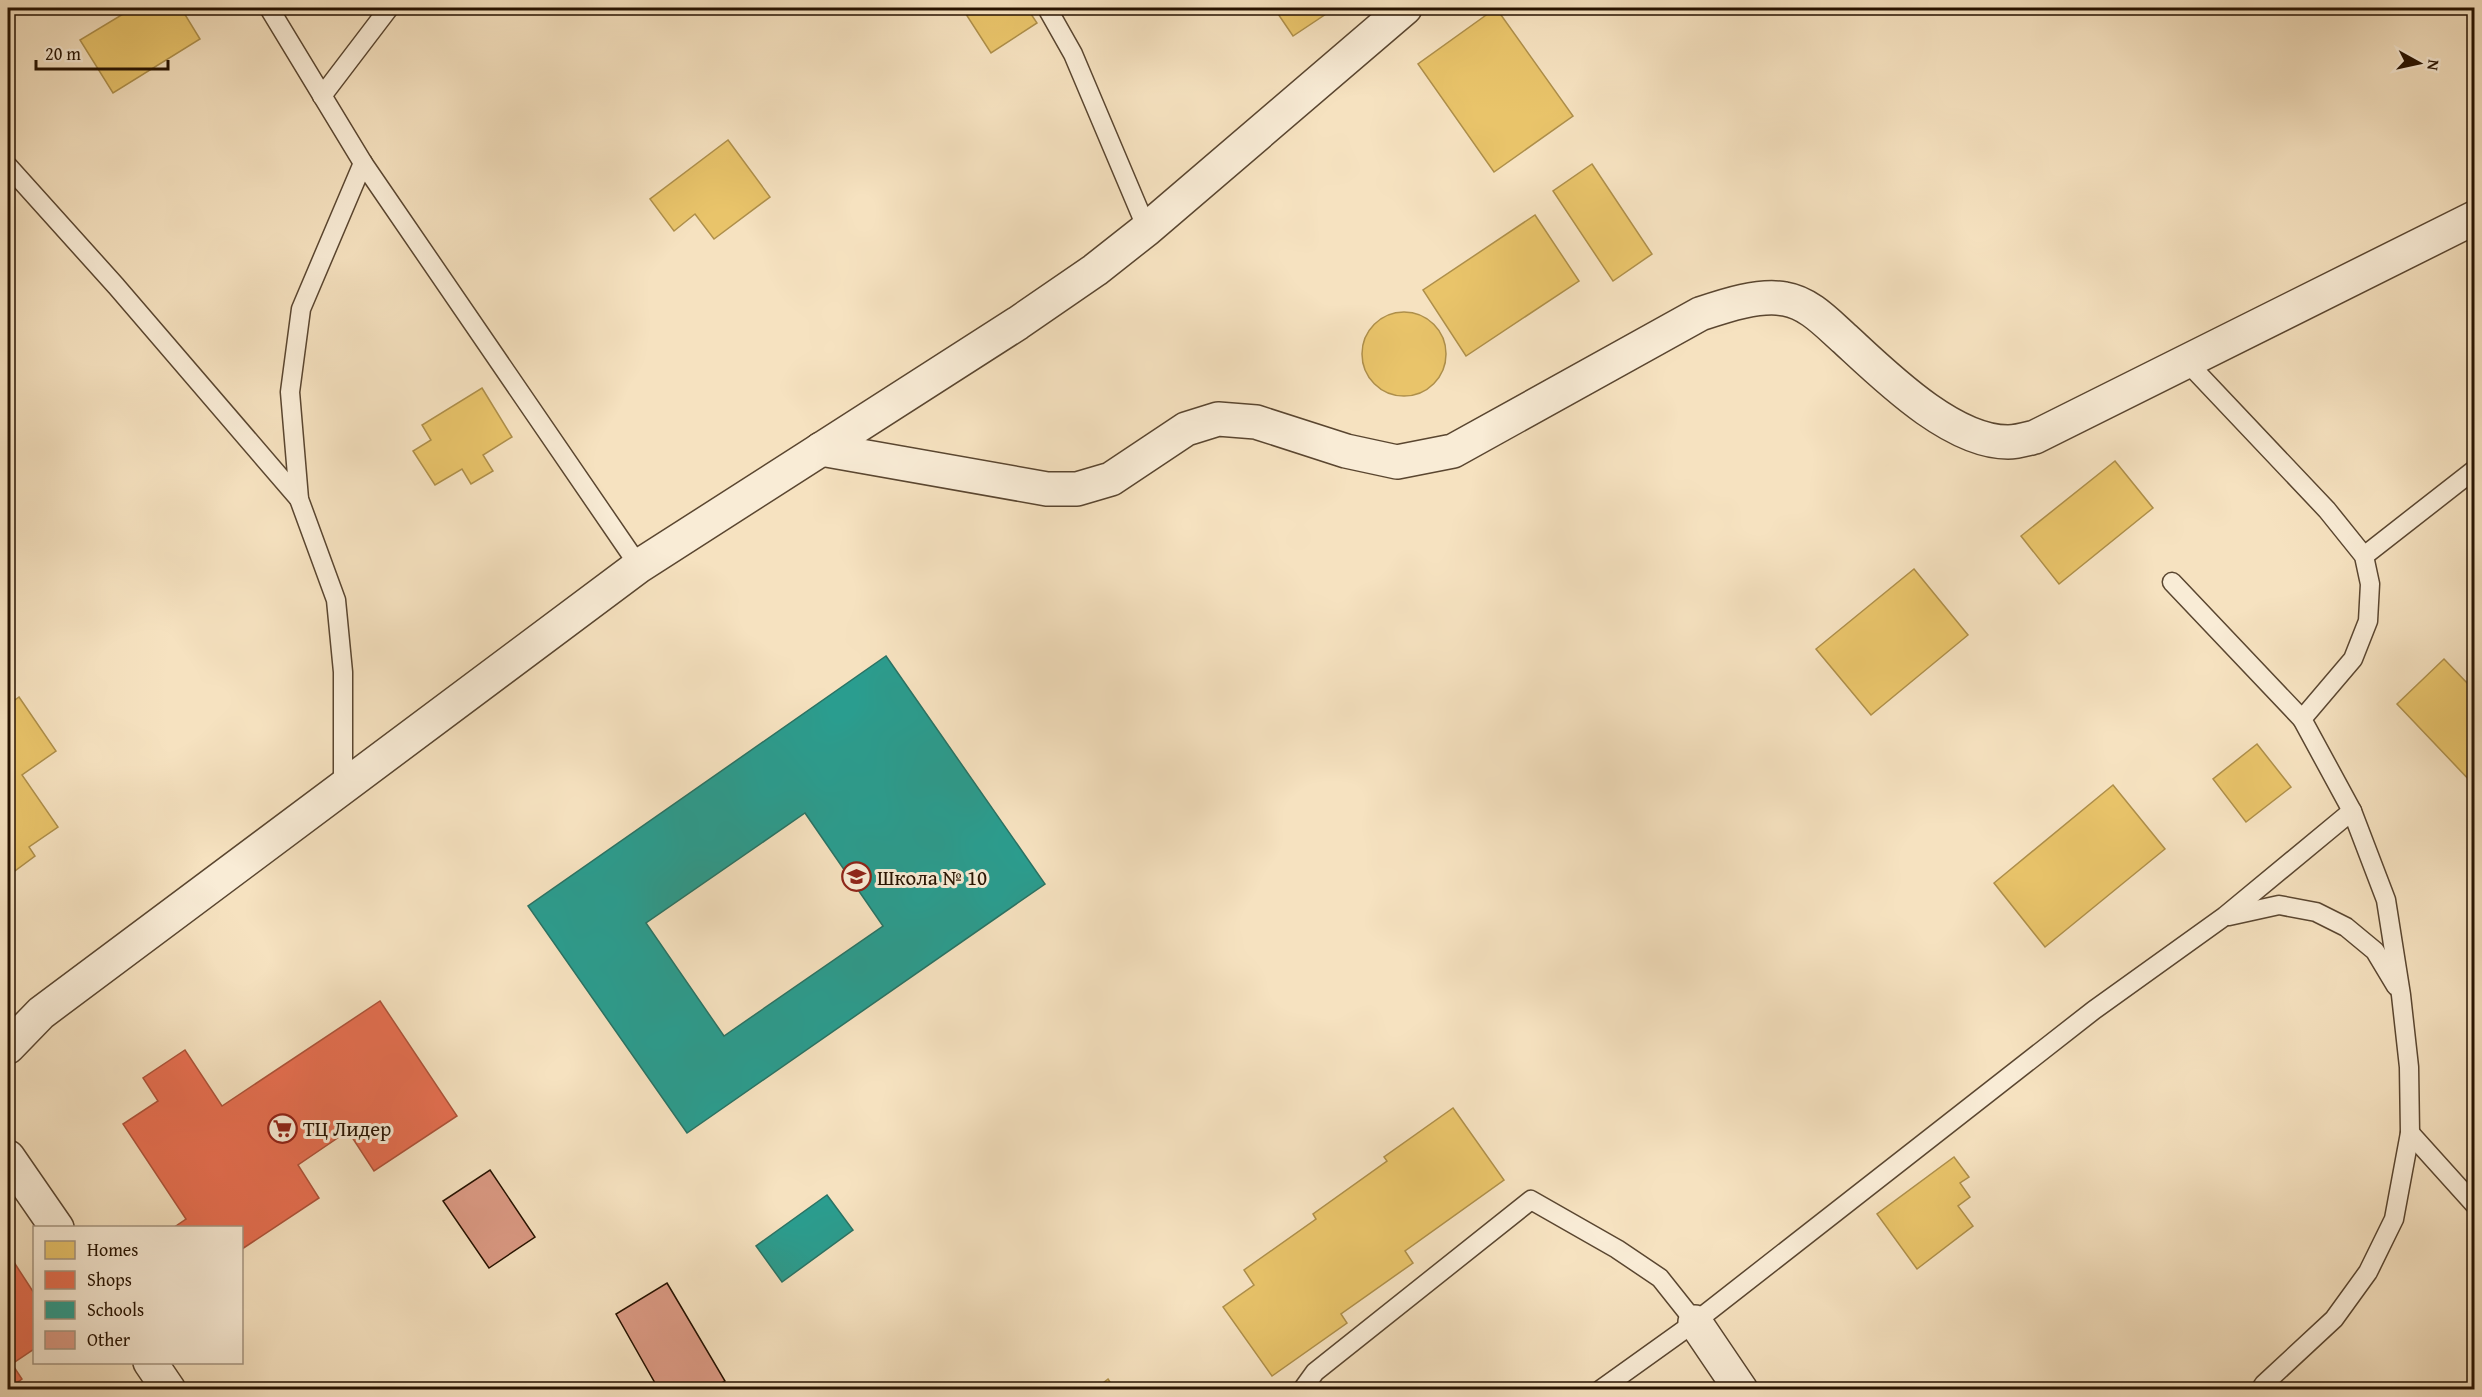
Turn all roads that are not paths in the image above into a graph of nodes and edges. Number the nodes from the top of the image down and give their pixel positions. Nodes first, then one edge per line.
1 (269, 8) edge
2 (389, 8) edge
3 (1047, 8) edge
4 (1401, 9) edge
5 (322, 96) junction
6 (363, 163) junction
7 (8, 166) edge
8 (2475, 218) edge
9 (1147, 229) junction
10 (2186, 361) junction
11 (821, 449) junction
12 (2475, 470) edge
13 (299, 500) junction
14 (2364, 556) junction
15 (639, 566) junction
16 (2172, 582) dead end
17 (2302, 719) junction
18 (343, 785) junction
19 (2352, 811) junction
20 (2225, 916) junction
21 (2401, 995) junction
22 (8, 1047) edge
23 (2410, 1133) junction
24 (8, 1157) edge
25 (2475, 1204) edge
26 (56, 1226) edge
27 (1695, 1322) junction
28 (151, 1364) edge
29 (169, 1389) edge
30 (1302, 1389) edge
31 (1600, 1389) edge
32 (1741, 1389) edge
33 (2260, 1389) edge

1 - 5 lane
2 - 5 lane
3 - 9 lane
4 - 9 street
5 - 6 lane
6 - 13 lane
6 - 15 lane
7 - 13 lane
8 - 10 street
9 - 11 street
10 - 11 street
10 - 14 lane
11 - 15 street
12 - 14 lane
13 - 18 lane
14 - 17 lane
15 - 18 street
16 - 17 lane
17 - 19 lane
18 - 22 street
19 - 20 lane
19 - 21 lane
20 - 21 lane
20 - 27 lane
21 - 23 lane
23 - 25 lane
23 - 33 lane
24 - 26 street
27 - 30 lane
27 - 31 lane
27 - 32 street
28 - 29 street

